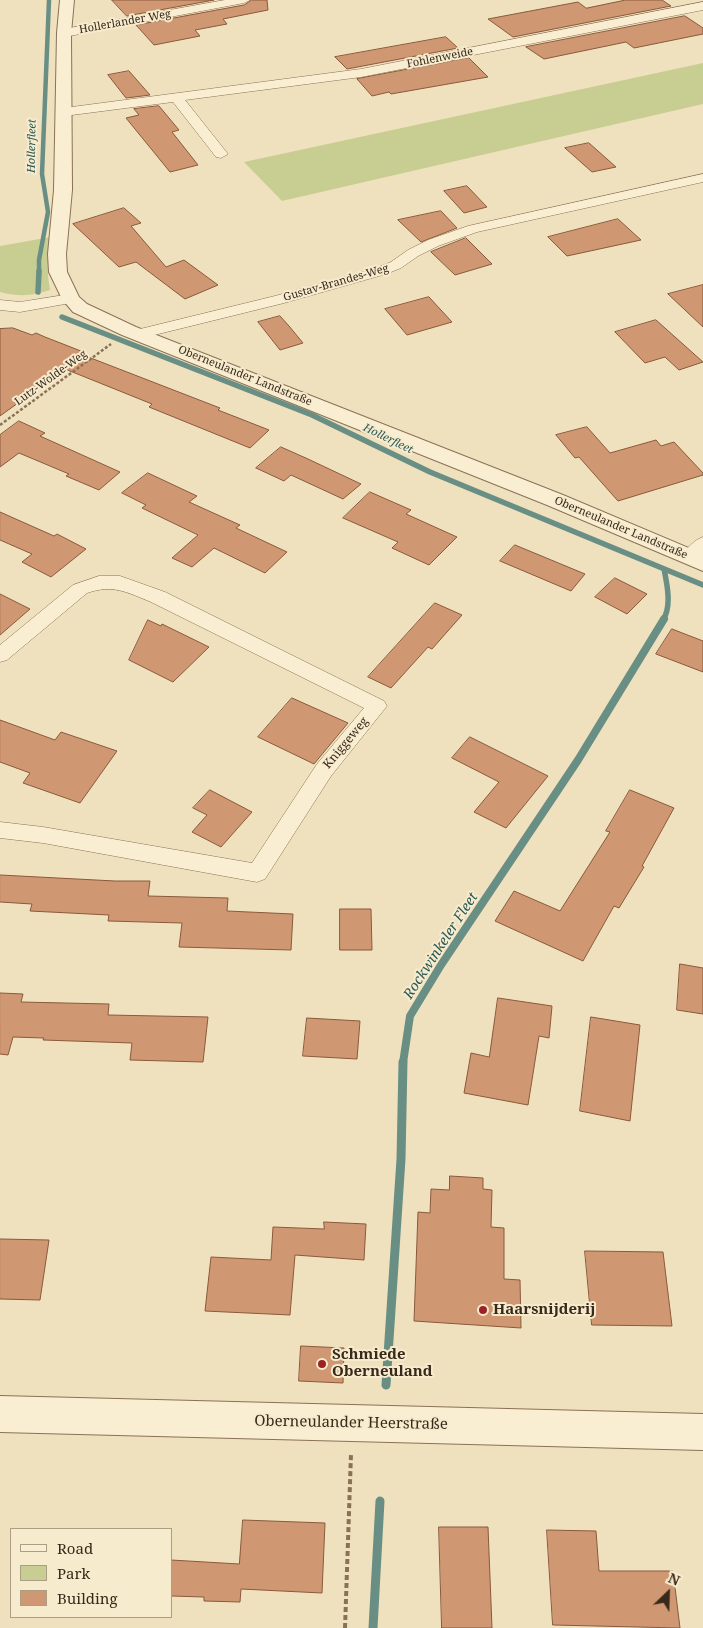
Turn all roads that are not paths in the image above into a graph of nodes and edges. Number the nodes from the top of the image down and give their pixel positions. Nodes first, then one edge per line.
1 (66, 0) edge
2 (244, 0) edge
3 (703, 6) edge
4 (64, 32) junction
5 (176, 97) junction
6 (64, 112) junction
7 (221, 154) dead end
8 (703, 178) edge
9 (71, 299) junction
10 (0, 305) edge
11 (138, 334) junction
12 (699, 555) edge
13 (0, 655) edge
14 (0, 830) edge
15 (0, 1414) edge
16 (703, 1432) edge

1 - 4 street, Oberneulander Landstraße
2 - 4 street, Hollerlander Weg
3 - 5 street, Fohlenweide
4 - 6 street, Oberneulander Landstraße
5 - 6 street, Fohlenweide
5 - 7 street
6 - 9 street, Oberneulander Landstraße
8 - 11 street, Gustav-Brandes-Weg
9 - 10 street
9 - 11 street, Oberneulander Landstraße
11 - 12 street, Oberneulander Landstraße
13 - 14 street, Kniggeweg
15 - 16 street, Oberneulander Heerstraße

